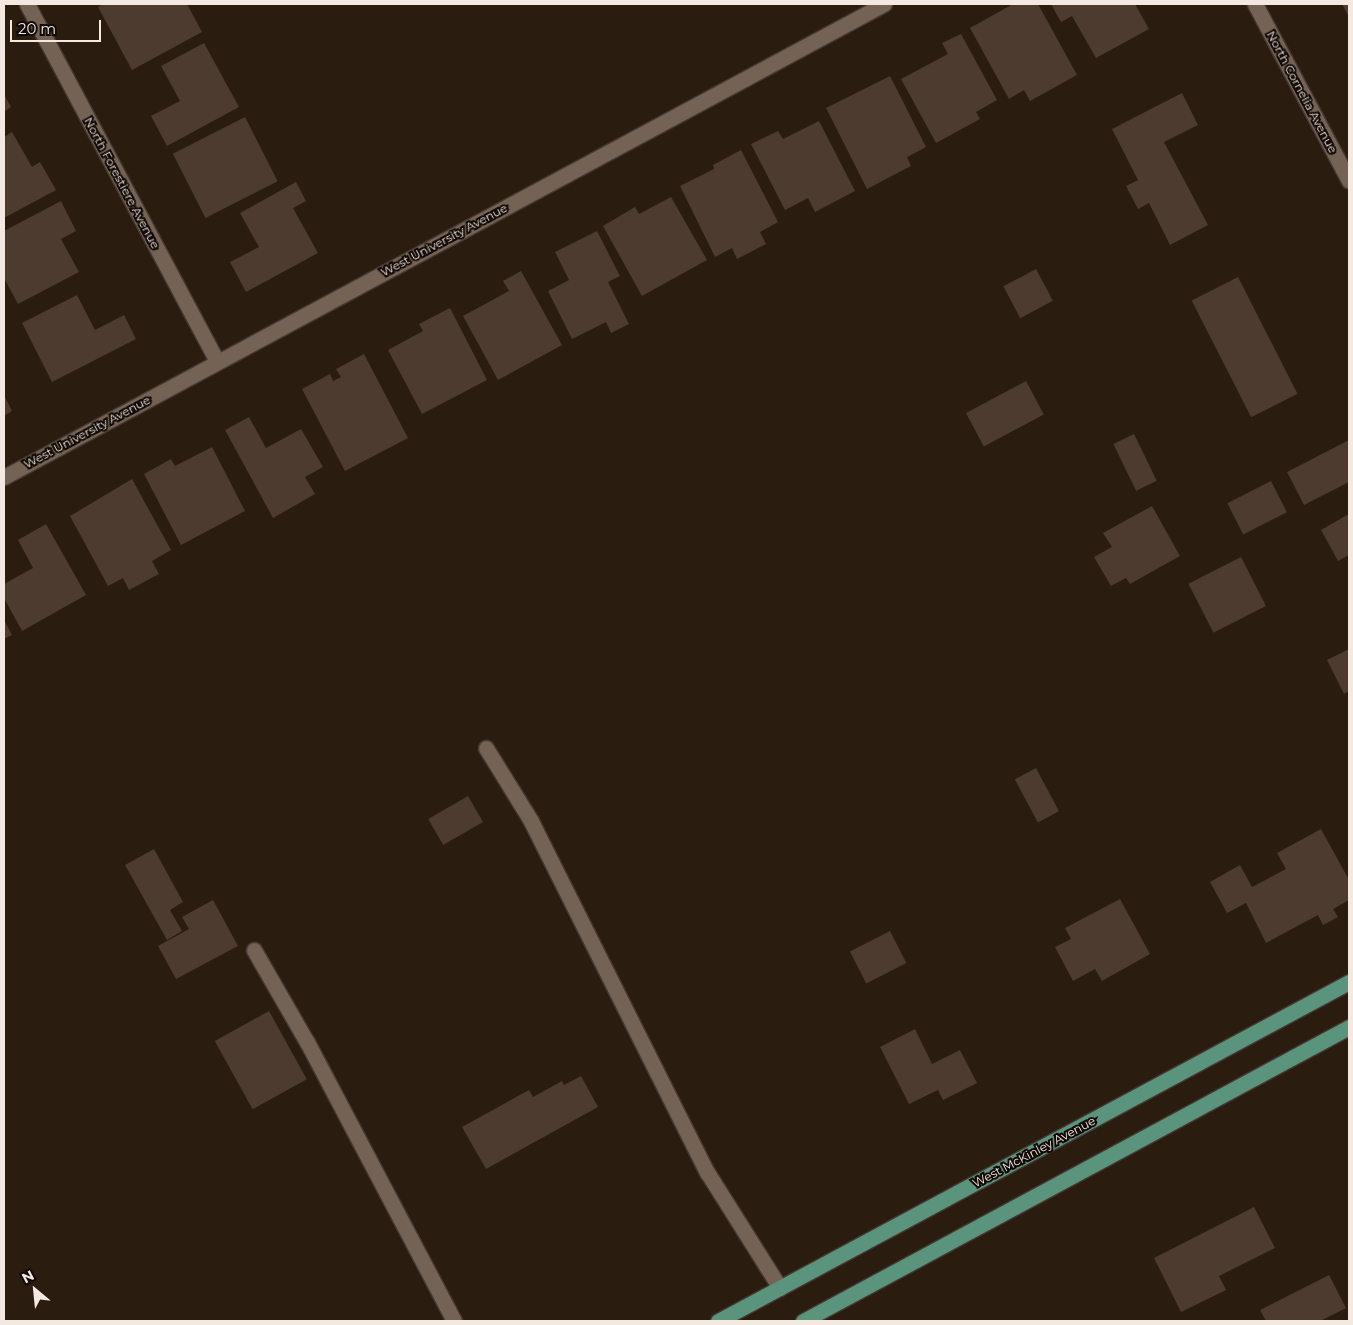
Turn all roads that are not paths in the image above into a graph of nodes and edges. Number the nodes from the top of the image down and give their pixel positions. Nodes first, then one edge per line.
1 (27, 4) edge
2 (884, 4) edge
3 (1255, 4) edge
4 (1349, 181) edge
5 (217, 362) junction
6 (4, 477) edge
7 (486, 748) dead end
8 (254, 950) dead end
9 (1349, 982) edge
10 (1349, 1027) edge
11 (780, 1288) junction
12 (454, 1321) edge
13 (718, 1321) edge
14 (804, 1321) edge

1 - 5 street, North Forestiere Avenue
2 - 5 street, West University Avenue
3 - 4 street, North Cornelia Avenue
5 - 6 street, West University Avenue
7 - 11 street
8 - 12 street
9 - 11 main road, West McKinley Avenue
10 - 14 main road
11 - 13 main road, West McKinley Avenue

